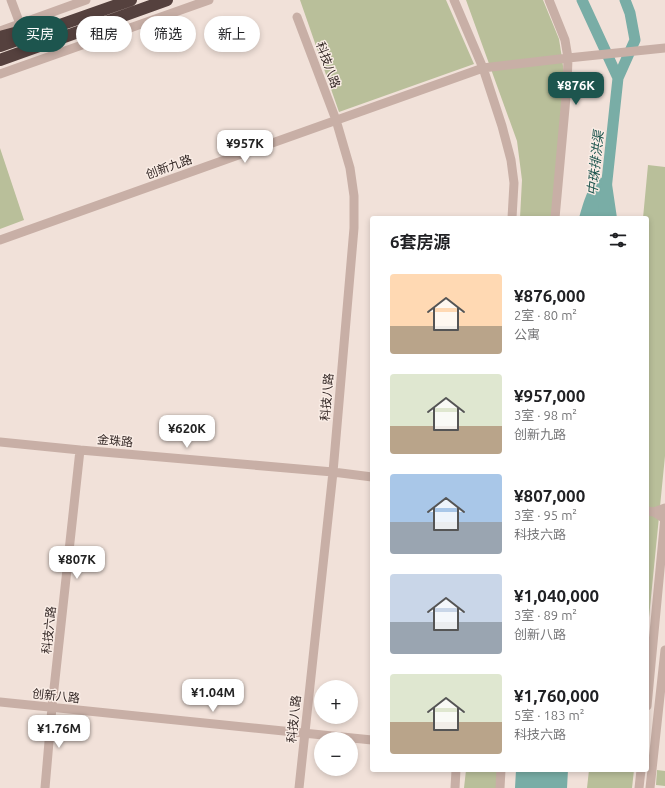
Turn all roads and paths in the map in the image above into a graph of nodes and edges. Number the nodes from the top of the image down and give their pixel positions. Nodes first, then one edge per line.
1 (11, 0) edge
2 (86, 0) edge
3 (131, 0) edge
4 (167, 0) edge
5 (209, 0) edge
6 (454, 0) edge
7 (549, 0) edge
8 (17, 16) edge
9 (42, 16) edge
10 (297, 17) dead end
11 (68, 23) edge
12 (12, 27) edge
13 (0, 31) edge
14 (12, 34) edge
15 (0, 37) edge
16 (12, 42) edge
17 (0, 46) edge
18 (664, 48) edge
19 (568, 58) junction
20 (0, 60) edge
21 (483, 68) junction
22 (0, 74) edge
23 (336, 120) junction
24 (512, 216) edge
25 (555, 216) edge
26 (0, 240) edge
27 (0, 442) edge
28 (80, 450) junction
29 (333, 472) junction
30 (370, 477) edge
31 (665, 508) edge
32 (650, 512) edge
33 (665, 518) edge
34 (653, 646) junction
35 (665, 649) edge
36 (649, 686) edge
37 (0, 702) edge
38 (52, 707) junction
39 (305, 733) junction
40 (370, 740) edge
41 (456, 772) edge
42 (501, 772) edge
43 (641, 772) edge
44 (45, 788) edge
45 (299, 788) edge
46 (455, 788) edge
47 (500, 788) edge
48 (639, 788) edge
49 (650, 788) edge

1 - 8 street
2 - 9 street
3 - 11 highway
4 - 20 highway
5 - 22 street
6 - 21 street
7 - 19 street
10 - 23 street, 科技八路
12 - 13 street
14 - 15 highway
16 - 17 highway
18 - 19 street, 创新九路
19 - 21 street, 创新九路
19 - 25 street
21 - 23 street, 创新九路
21 - 24 street
23 - 26 street, 创新九路
23 - 29 street, 科技八路
27 - 28 street, 金珠路
28 - 29 street, 金珠路
28 - 38 street, 科技六路
29 - 30 street, 金珠路
29 - 39 street, 科技八路
31 - 32 street
32 - 33 street
33 - 34 street
34 - 35 street
34 - 36 street
35 - 49 street
37 - 38 street, 创新八路
38 - 39 street, 创新八路
38 - 44 street, 科技六路
39 - 40 street, 创新八路
39 - 45 street, 科技八路
41 - 46 street
42 - 47 street
43 - 48 street

